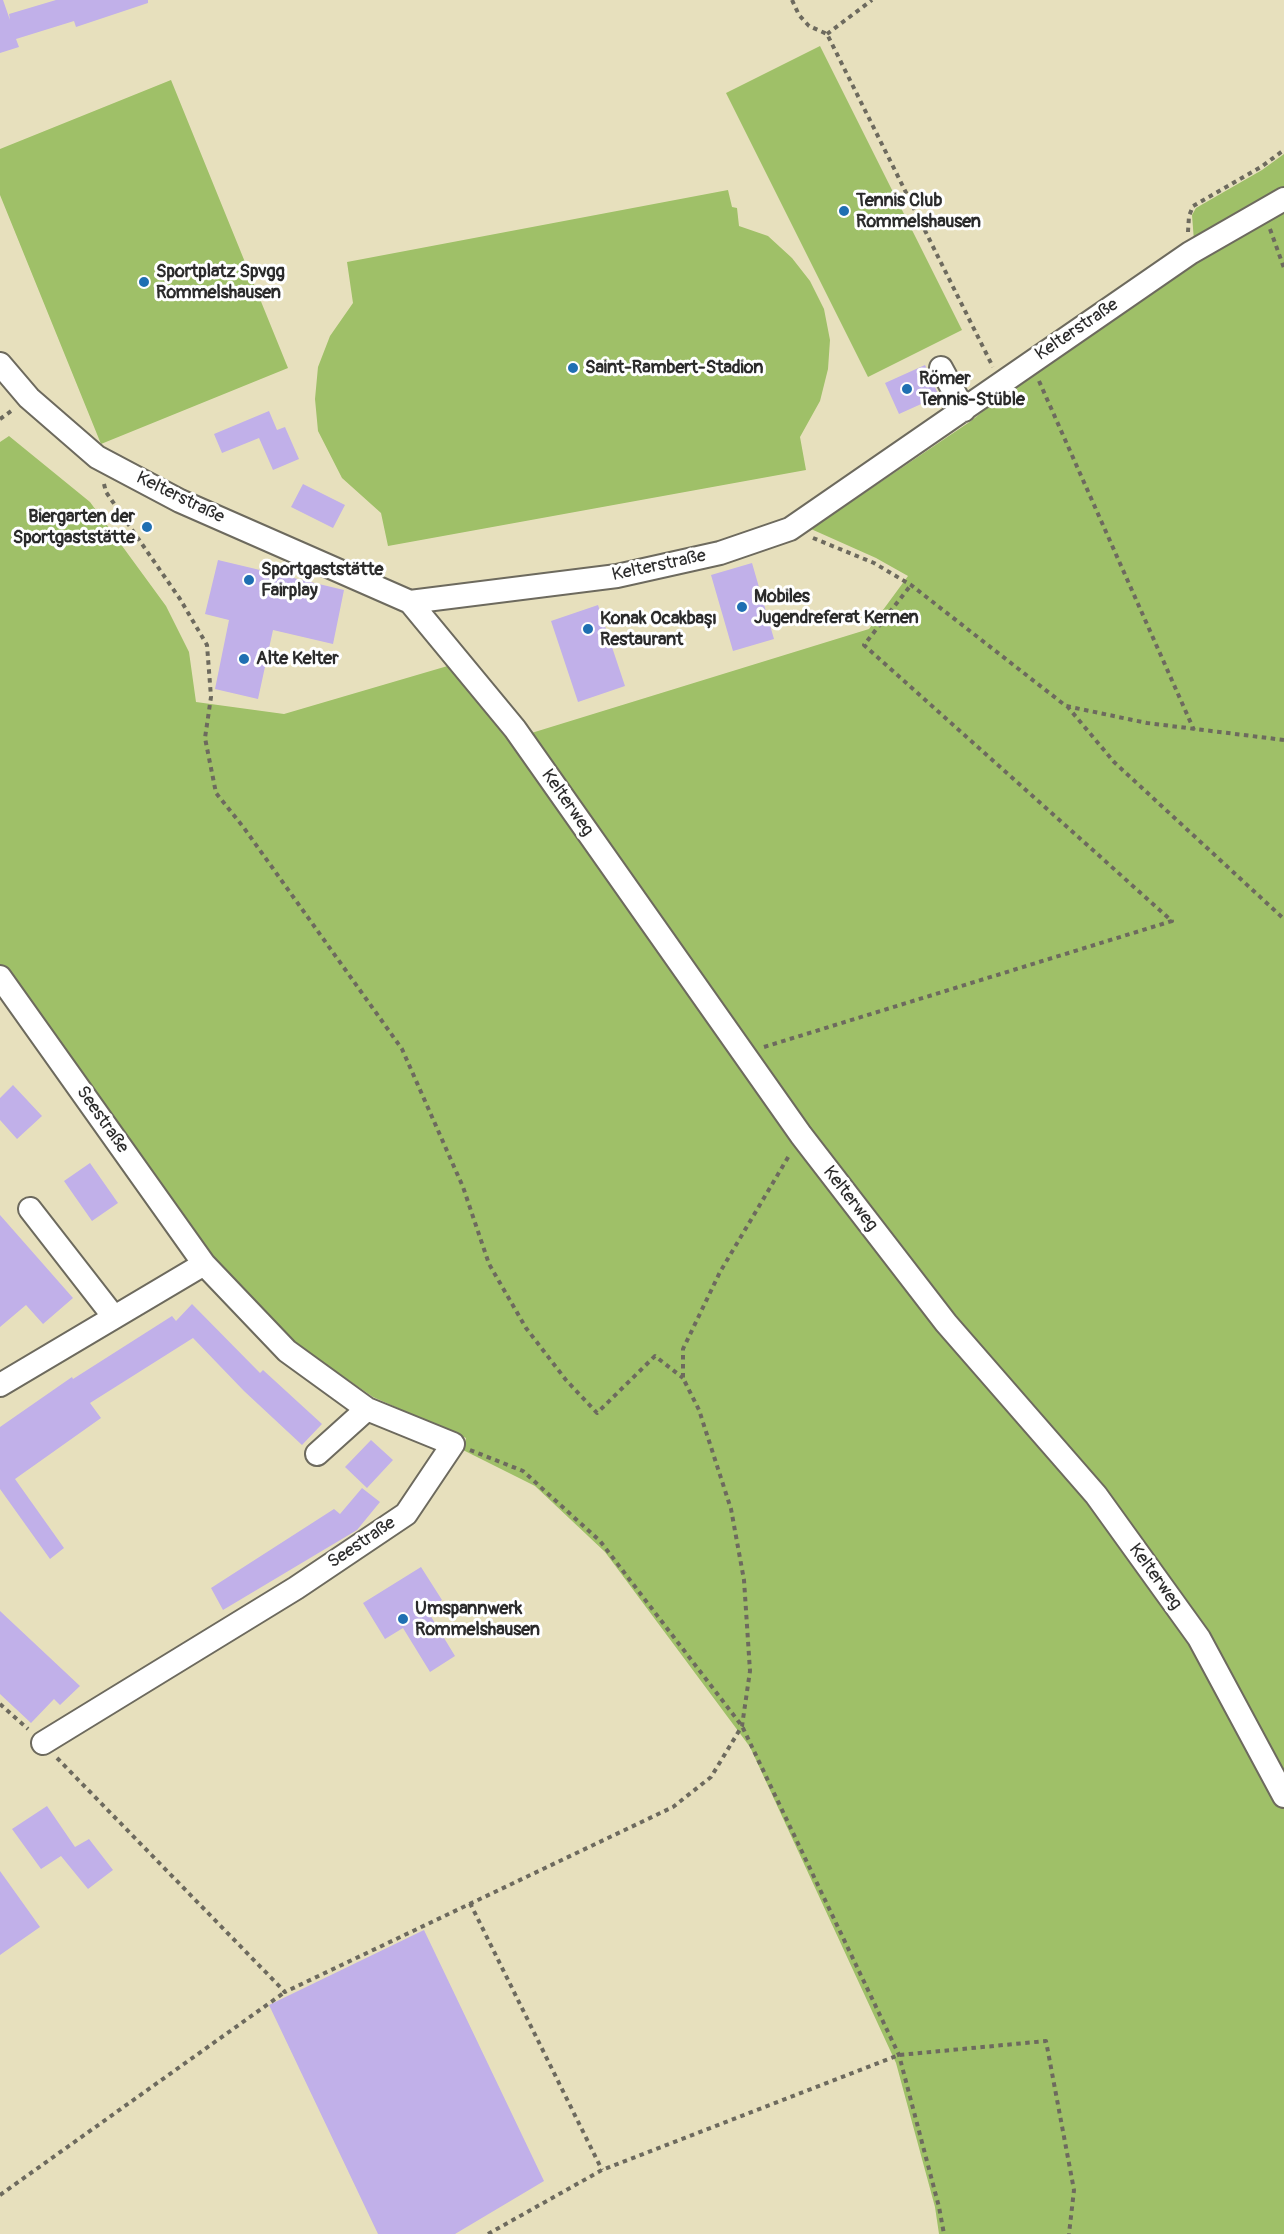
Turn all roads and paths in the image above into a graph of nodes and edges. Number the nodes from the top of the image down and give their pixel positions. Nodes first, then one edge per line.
1 (792, 0) edge
2 (872, 0) edge
3 (826, 34) junction
4 (1284, 150) edge
5 (1284, 200) edge
6 (1262, 210) junction
7 (1190, 254) junction
8 (1284, 268) edge
9 (1031, 361) junction
10 (0, 364) edge
11 (940, 368) dead end
12 (1001, 382) junction
13 (964, 410) junction
14 (97, 457) junction
15 (790, 530) junction
16 (911, 585) junction
17 (410, 602) junction
18 (1066, 706) junction
19 (1194, 730) junction
20 (1284, 740) edge
21 (1284, 919) edge
22 (0, 977) edge
23 (744, 1054) junction
24 (801, 1135) junction
25 (30, 1209) dead end
26 (204, 1264) junction
27 (114, 1317) junction
28 (684, 1377) junction
29 (0, 1385) edge
30 (367, 1409) junction
31 (453, 1444) junction
32 (317, 1454) dead end
33 (0, 1704) edge
34 (742, 1726) junction
35 (43, 1743) junction
36 (1284, 1796) edge
37 (470, 1903) junction
38 (285, 1992) junction
39 (899, 2055) junction
40 (602, 2170) junction
41 (0, 2195) edge
42 (488, 2234) edge
43 (944, 2234) edge
44 (1069, 2234) edge

1 - 3 path
2 - 3 path
3 - 12 path
4 - 7 path
5 - 6 street, Kelterstraße
6 - 7 street, Kelterstraße
6 - 8 path
7 - 9 street, Kelterstraße
9 - 12 street, Kelterstraße
9 - 19 path
10 - 14 street, Kelterstraße
11 - 13 street
12 - 13 street, Kelterstraße
13 - 15 street, Kelterstraße
14 - 17 street, Kelterstraße
14 - 28 path
15 - 16 path
15 - 17 street, Kelterstraße
16 - 18 path
16 - 23 path
17 - 23 street, Kelterweg
18 - 19 path
18 - 21 path
19 - 20 path
22 - 26 street, Seestraße
23 - 24 street, Kelterweg
24 - 28 path
24 - 36 street, Kelterweg
25 - 27 street
26 - 27 street
26 - 30 street, Seestraße
27 - 29 street
28 - 34 path
30 - 31 street, Seestraße
30 - 32 street
31 - 34 path
31 - 35 street, Seestraße
33 - 35 path
34 - 37 path
34 - 39 path
35 - 38 path
37 - 38 path
37 - 40 path
38 - 41 path
39 - 40 path
39 - 43 path
39 - 44 path
40 - 42 path

